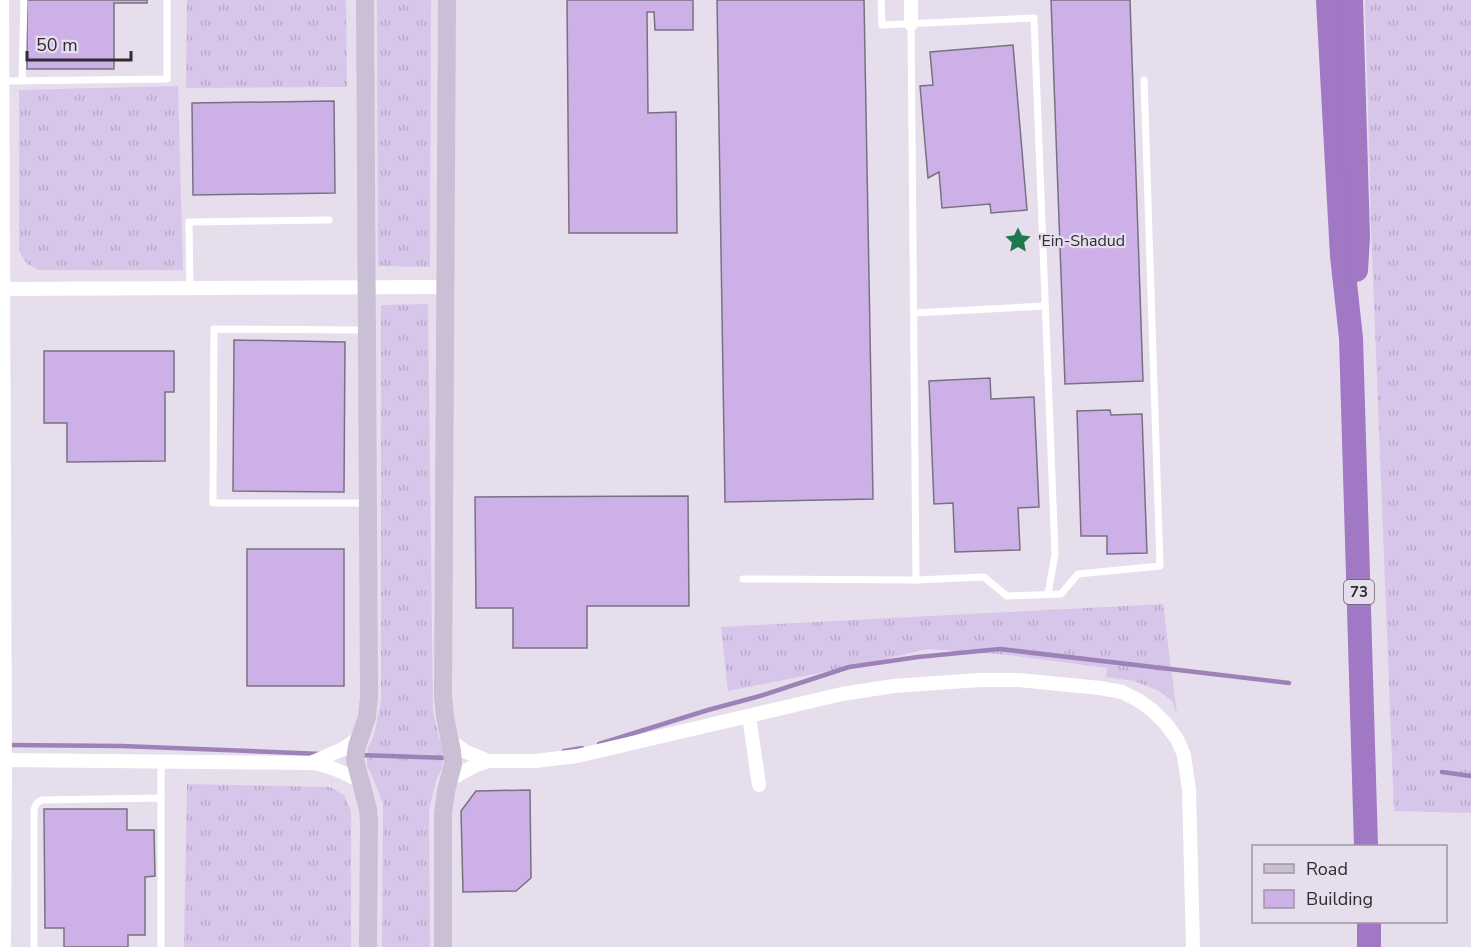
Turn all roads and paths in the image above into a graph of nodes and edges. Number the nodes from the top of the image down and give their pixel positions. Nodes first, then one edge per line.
1 (2, 0) edge
2 (24, 0) edge
3 (167, 0) edge
4 (365, 0) edge
5 (447, 0) edge
6 (881, 0) edge
7 (911, 0) edge
8 (1328, 0) edge
9 (1351, 0) edge
10 (911, 24) junction
11 (1, 29) edge
12 (1144, 80) dead end
13 (3, 81) junction
14 (22, 81) junction
15 (1, 145) edge
16 (329, 220) dead end
17 (446, 287) junction
18 (3, 289) junction
19 (190, 289) junction
20 (367, 289) junction
21 (1046, 306) junction
22 (914, 313) junction
23 (367, 330) junction
24 (1351, 338) junction
25 (2, 487) edge
26 (368, 503) junction
27 (2, 508) edge
28 (2, 562) edge
29 (743, 579) dead end
30 (916, 580) junction
31 (1048, 594) junction
32 (749, 716) junction
33 (360, 737) junction
34 (450, 740) junction
35 (161, 761) junction
36 (489, 761) junction
37 (311, 762) junction
38 (3, 764) edge
39 (450, 779) junction
40 (361, 782) junction
41 (759, 785) dead end
42 (161, 798) junction
43 (1366, 845) edge
44 (2, 886) edge
45 (1369, 923) edge
46 (4, 947) edge
47 (34, 947) edge
48 (161, 947) edge
49 (368, 947) edge
50 (443, 947) edge
51 (1193, 947) edge
52 (1370, 947) edge

1 - 11 street
2 - 14 lane
3 - 14 lane
4 - 20 street
5 - 17 street
6 - 10 lane
7 - 10 street
8 - 24 highway, 73
9 - 24 highway, 73
10 - 21 lane
10 - 22 lane
11 - 13 street
12 - 31 lane
13 - 14 lane
13 - 15 street
15 - 18 street
16 - 19 lane
17 - 20 street
17 - 34 street
18 - 19 street
18 - 25 street
19 - 20 street
20 - 23 street
21 - 22 lane
21 - 31 lane
22 - 30 lane
23 - 26 street
23 - 26 lane
24 - 43 highway, 73
25 - 27 street
26 - 33 street
27 - 28 street
28 - 38 street
29 - 30 lane
30 - 31 lane
32 - 36 street
32 - 41 street
32 - 51 street
33 - 37 street
33 - 40 street
34 - 36 street
34 - 39 street
35 - 37 street
35 - 38 street
35 - 42 lane
36 - 39 street
37 - 40 street
38 - 44 street
39 - 50 street
40 - 49 street
42 - 47 lane
42 - 48 lane
44 - 46 street
45 - 52 highway

